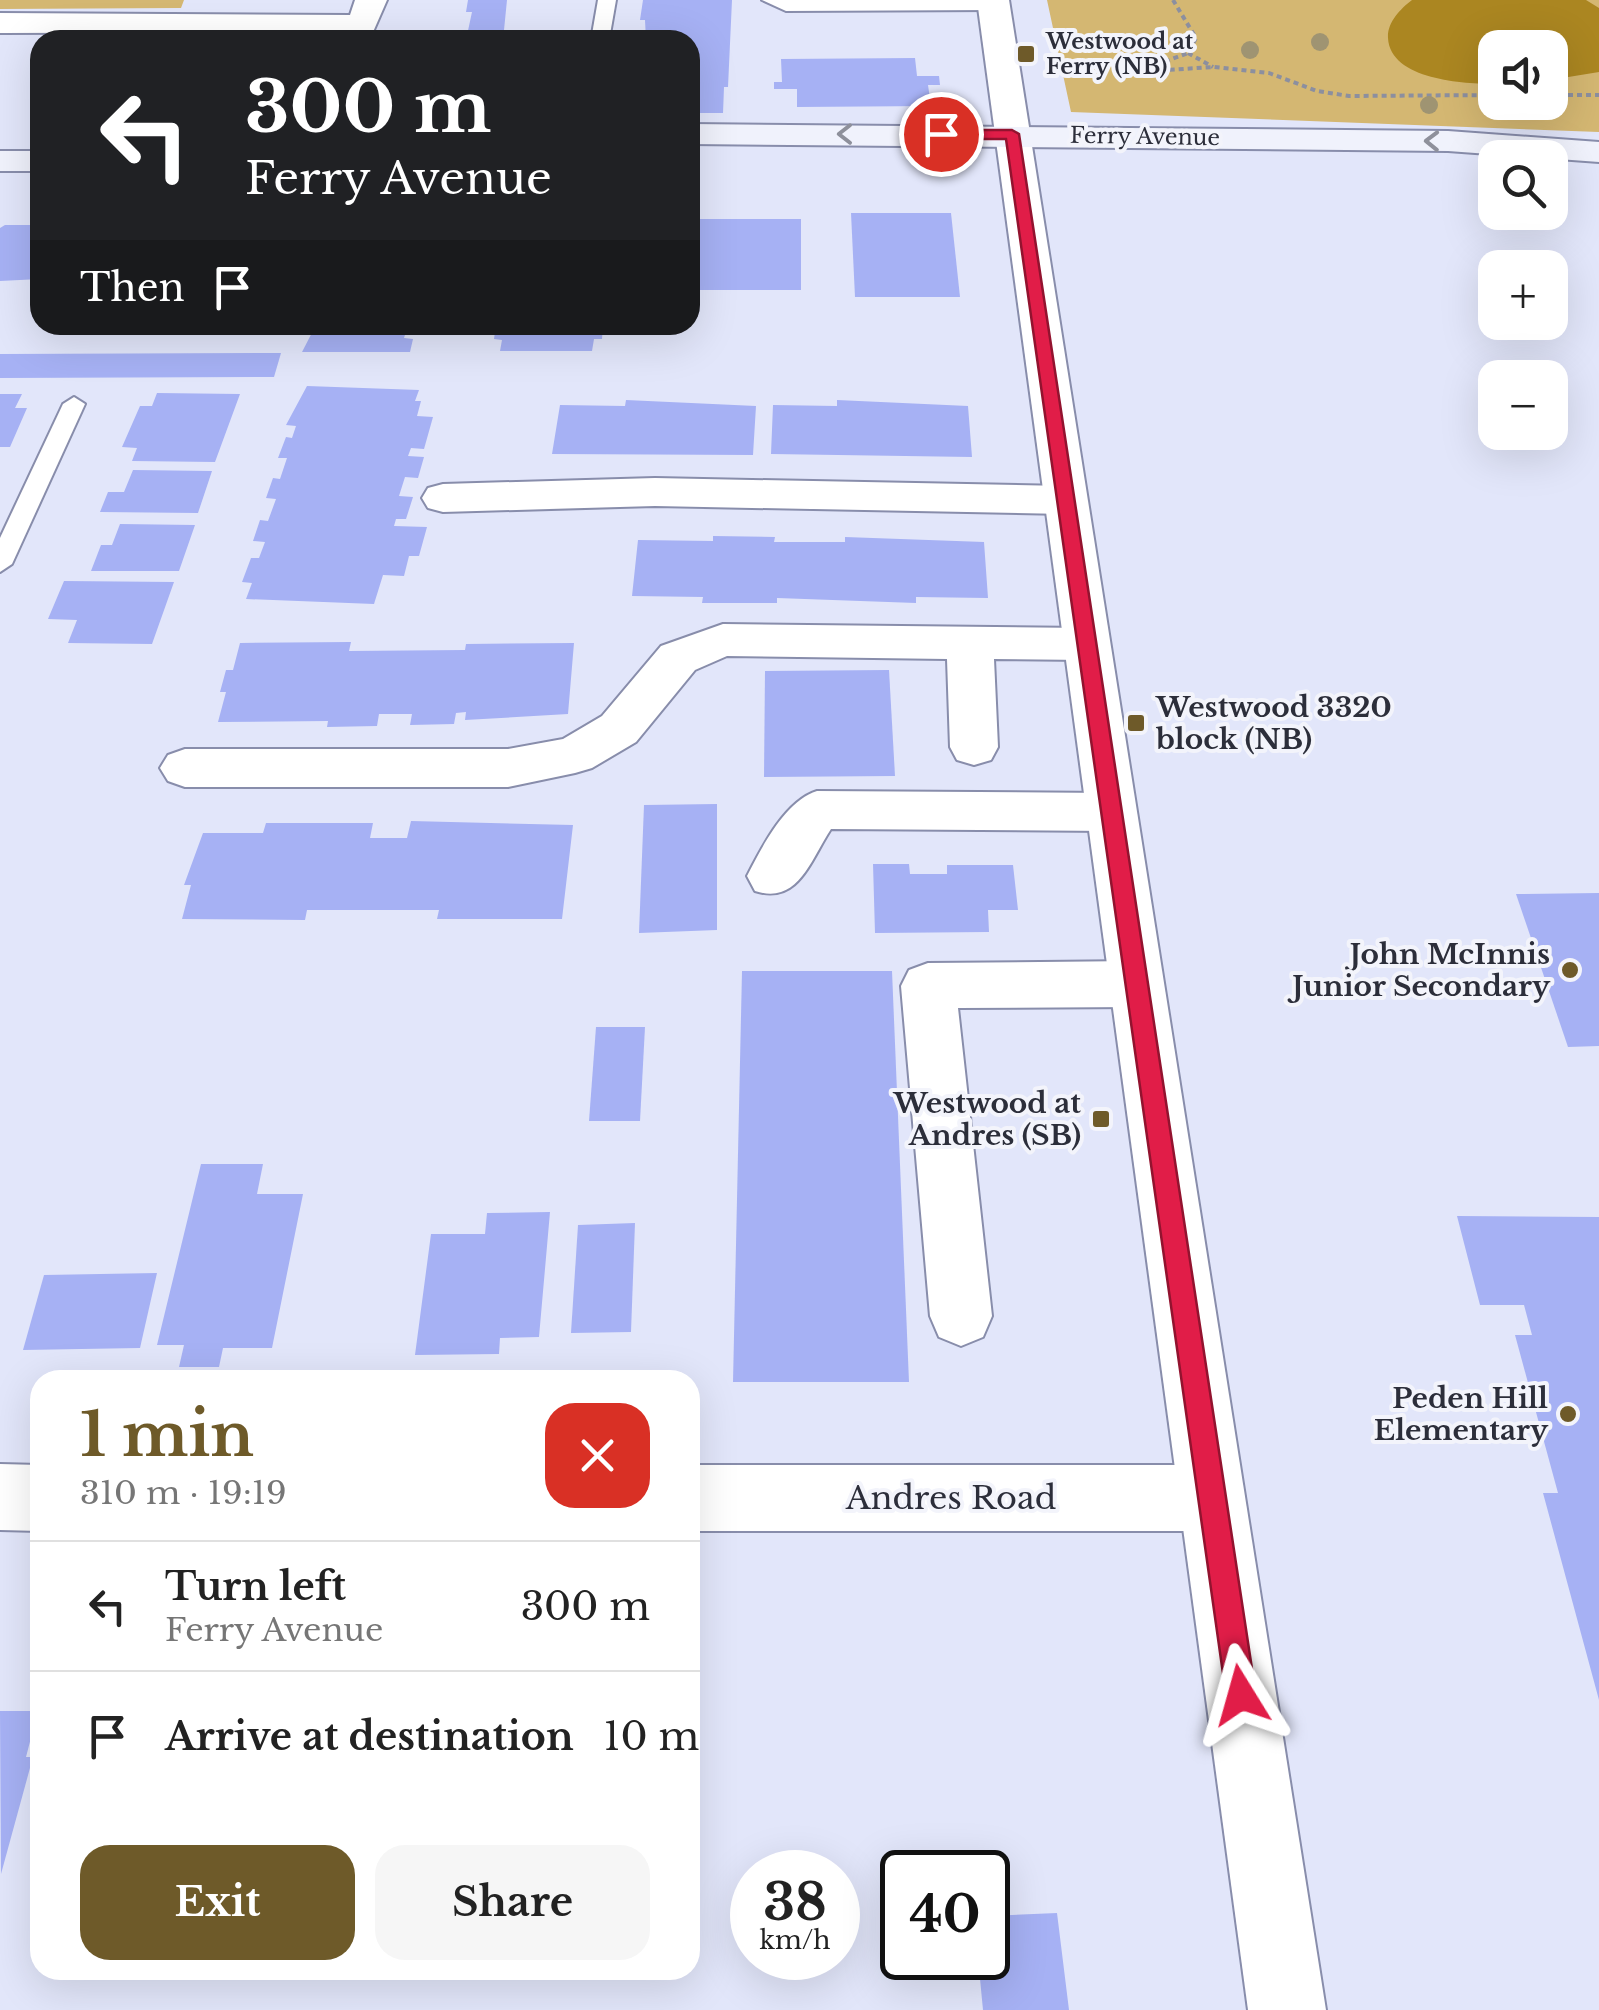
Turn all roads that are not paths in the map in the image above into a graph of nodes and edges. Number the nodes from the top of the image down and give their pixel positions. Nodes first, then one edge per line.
1 (370, 0) edge
2 (606, 0) edge
3 (771, 0) edge
4 (993, 2) edge
5 (906, 3) edge
6 (0, 23) edge
7 (602, 30) edge
8 (0, 134) edge
9 (30, 134) edge
10 (700, 134) edge
11 (1014, 148) junction
12 (1599, 152) edge
13 (0, 162) edge
14 (30, 162) edge
15 (700, 162) edge
16 (1478, 168) edge
17 (1568, 173) edge
18 (1599, 175) edge
19 (74, 404) dead end
20 (443, 498) dead end
21 (1065, 500) junction
22 (0, 564) edge
23 (970, 642) junction
24 (1085, 644) junction
25 (974, 747) dead end
26 (185, 768) dead end
27 (1110, 812) junction
28 (773, 876) dead end
29 (1136, 984) junction
30 (962, 1316) dead end
31 (0, 1498) edge
32 (30, 1498) edge
33 (700, 1498) edge
34 (1212, 1498) junction
35 (1287, 2010) edge

1 - 6 street
2 - 7 lane
3 - 5 lane
4 - 5 lane
4 - 11 street
8 - 9 main road
11 -> 10 main road, Ferry Avenue
12 -> 11 main road, Ferry Avenue
11 - 15 main road, Ferry Avenue
11 - 16 main road, Ferry Avenue
11 - 21 street
13 - 14 main road
17 - 18 main road
19 - 22 lane
20 - 21 street
21 - 24 street
23 - 24 street
23 - 25 street
23 - 26 street
24 - 27 street
27 - 28 street
27 - 29 street
29 - 30 street
29 - 34 street
31 - 32 street
33 - 34 street, Andres Road
34 - 35 street

